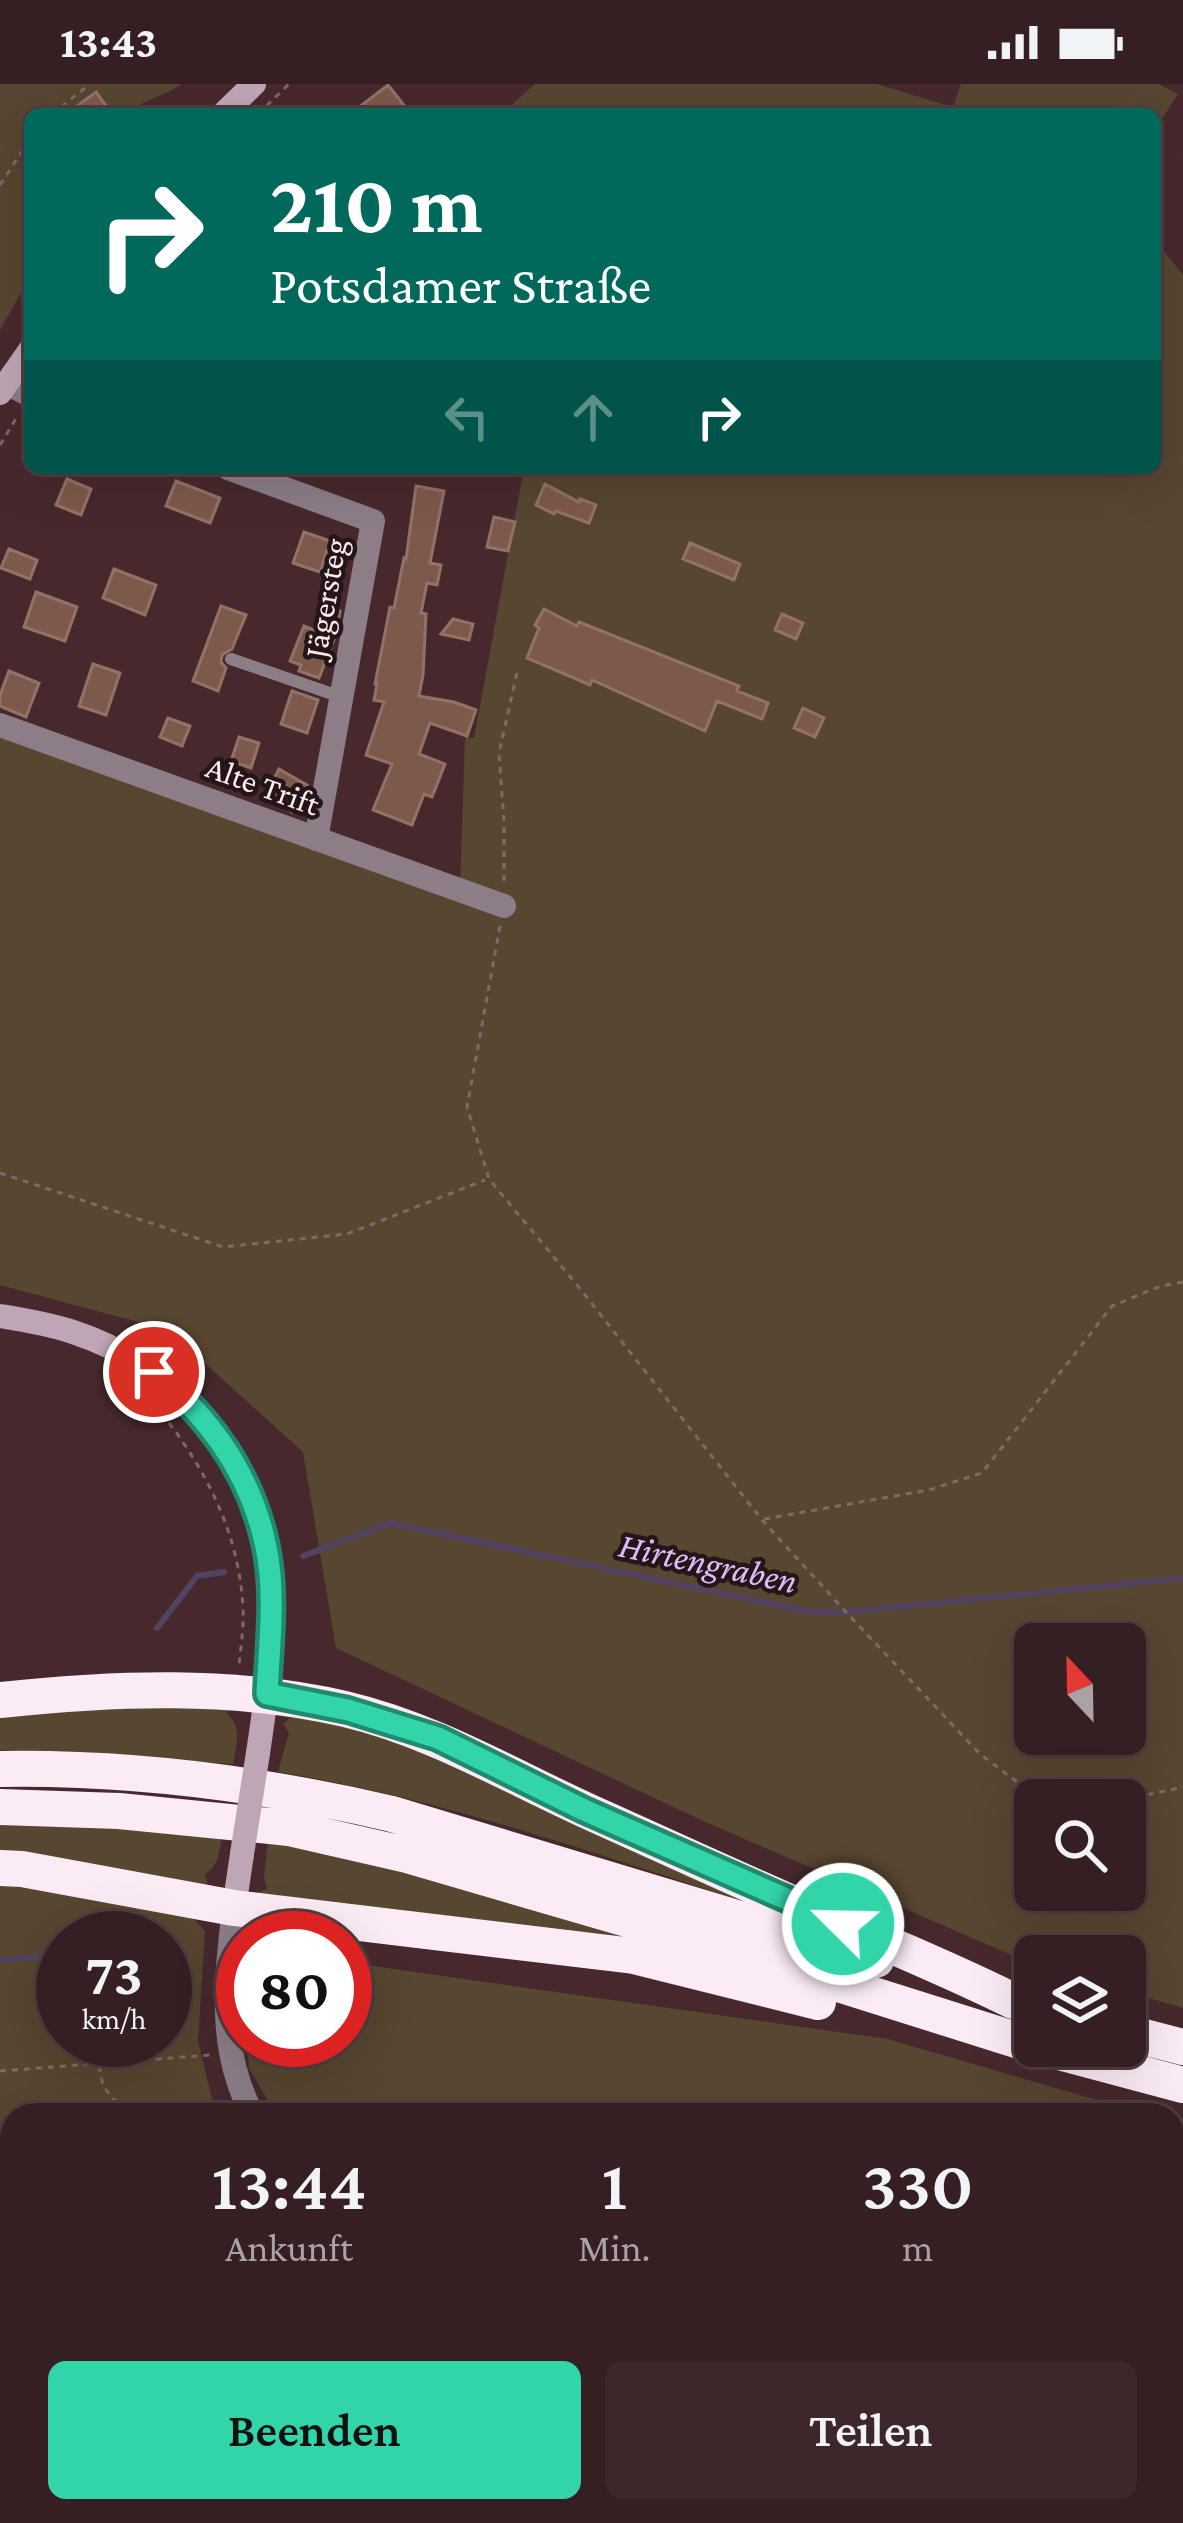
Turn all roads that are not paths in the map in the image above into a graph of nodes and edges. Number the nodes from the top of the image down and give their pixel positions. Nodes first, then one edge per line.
1 (254, 84) edge
2 (229, 108) edge
3 (24, 358) edge
4 (3, 388) edge
5 (244, 474) edge
6 (231, 659) dead end
7 (341, 697) junction
8 (0, 724) edge
9 (316, 839) junction
10 (504, 906) road end
11 (0, 1316) edge
12 (252, 1693) junction
13 (0, 1700) edge
14 (0, 1769) edge
15 (0, 1807) edge
16 (0, 1868) edge
17 (234, 1908) junction
18 (1014, 1999) edge
19 (1014, 2001) edge
20 (1146, 2037) edge
21 (1014, 2039) edge
22 (1014, 2041) edge
23 (1183, 2047) edge
24 (1116, 2067) edge
25 (1183, 2085) edge
26 (247, 2103) edge

1 - 2 street
3 - 4 street
5 - 7 street, Jägersteg
6 - 7 lane
7 - 9 street, Jägersteg
8 - 9 street, Alte Trift
9 - 10 street, Alte Trift
11 - 12 street
12 - 13 highway
12 - 17 street, bridge
12 - 18 highway
14 - 19 highway
15 - 21 highway
16 - 17 highway
17 - 22 highway
17 - 26 street
20 - 23 highway
24 - 25 highway

